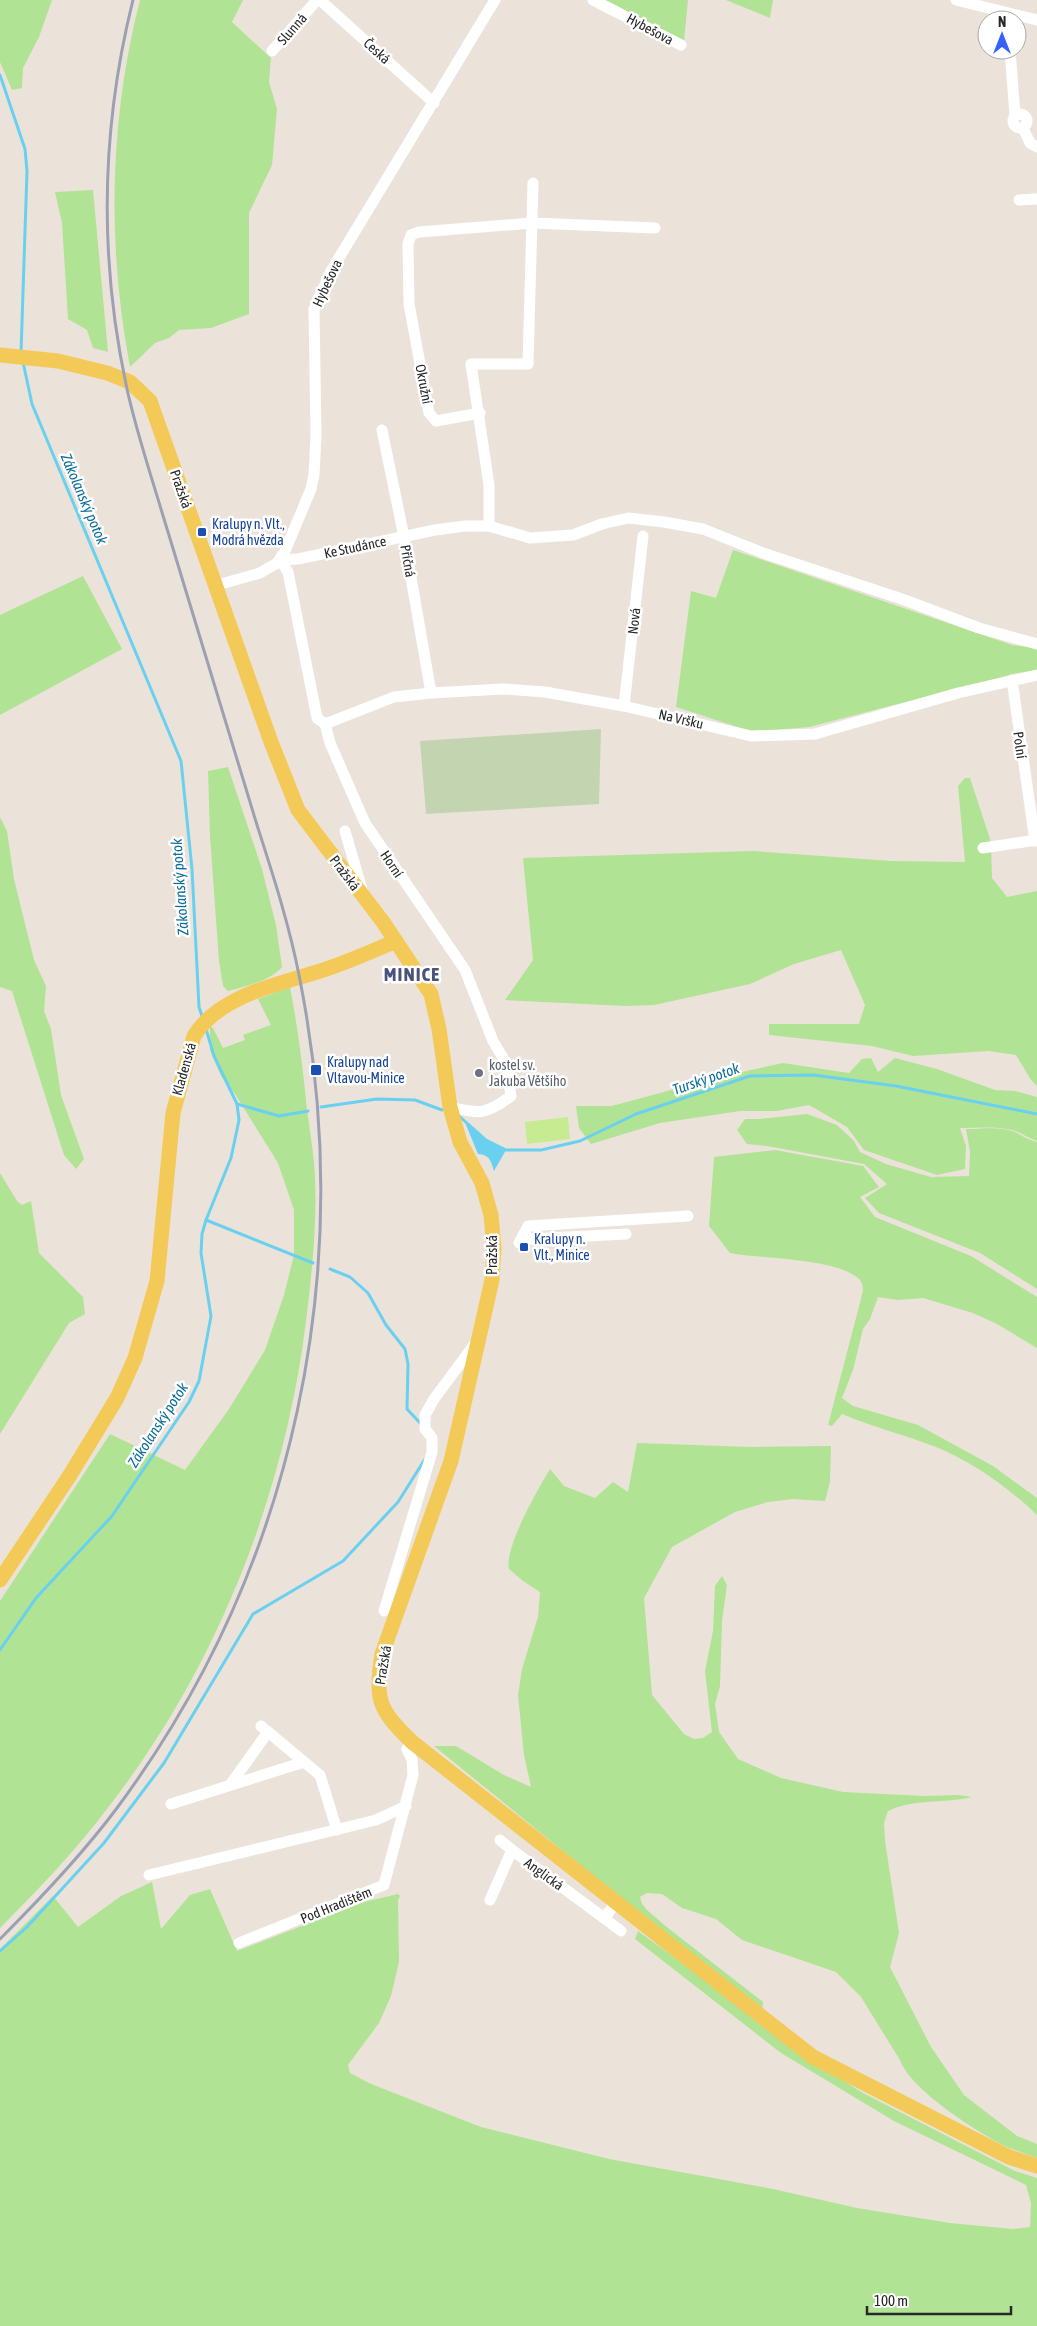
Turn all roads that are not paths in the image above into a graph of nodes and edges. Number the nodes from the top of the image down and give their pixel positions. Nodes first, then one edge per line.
1 (495, 0) edge
2 (593, 0) edge
3 (956, 0) edge
4 (314, 1) edge
5 (986, 10) edge
6 (681, 45) dead end
7 (272, 51) dead end
8 (1011, 60) edge
9 (434, 103) junction
10 (1029, 121) edge
11 (1037, 147) edge
12 (533, 183) dead end
13 (1037, 199) edge
14 (1019, 200) dead end
15 (532, 223) junction
16 (655, 228) dead end
17 (5, 356) edge
18 (480, 413) junction
19 (382, 430) dead end
20 (489, 526) junction
21 (643, 536) dead end
22 (404, 537) junction
23 (280, 560) junction
24 (214, 586) junction
25 (1037, 644) edge
26 (1037, 675) edge
27 (1012, 680) junction
28 (431, 692) junction
29 (624, 706) junction
30 (325, 724) junction
31 (345, 831) dead end
32 (1036, 840) edge
33 (983, 848) dead end
34 (364, 897) junction
35 (396, 942) junction
36 (450, 1108) junction
37 (688, 1216) dead end
38 (626, 1234) dead end
39 (481, 1335) junction
40 (0, 1580) edge
41 (384, 1611) dead end
42 (409, 1746) junction
43 (304, 1762) junction
44 (230, 1785) junction
45 (171, 1804) dead end
46 (406, 1806) junction
47 (337, 1830) junction
48 (500, 1840) dead end
49 (512, 1850) junction
50 (149, 1875) dead end
51 (490, 1900) dead end
52 (616, 1903) junction
53 (604, 1918) junction
54 (621, 1931) dead end
55 (239, 1943) dead end
56 (1037, 2166) edge

1 - 9 street, Hybešova
2 - 6 street, Hybešova
3 - 5 street
4 - 7 street, Slunná
4 - 9 street, Česká
8 - 10 street
9 - 23 street, Hybešova
10 - 11 street
12 - 15 street
13 - 14 street
15 - 16 street, Okružní
15 - 18 street
15 - 18 street, Okružní
17 - 24 main road, Pražská
18 - 20 street
19 - 22 street, Příčná
20 - 22 street, Ke Studánce
20 - 25 street, Ke Studánce
21 - 29 street, Nová
22 - 23 street, Ke Studánce
22 - 28 street, Příčná
23 - 24 street
23 - 30 street, Horní
24 - 34 main road, Pražská
26 - 27 street, Na Vršku
27 - 29 street, Na Vršku
27 - 32 street, Polní
28 - 29 street, Na Vršku
28 - 30 street, Na Vršku
30 - 36 street, Horní
31 - 34 street
32 - 33 street
34 - 35 main road, Pražská
35 - 36 main road, Pražská
35 - 40 main road, Kladenská
36 - 39 main road, Pražská
37 - 38 street
39 - 41 street, Pražská
39 - 42 main road, Pražská
42 - 46 street, Pod Hradištěm
42 - 52 main road, Pražská
43 - 44 street
43 - 44 street
43 - 47 street
44 - 45 street
46 - 47 street
46 - 55 street, Pod Hradištěm
47 - 50 street
48 - 49 street
49 - 51 street, Anglická
49 - 53 street, Anglická
52 - 53 street
52 - 56 main road, Pražská
53 - 54 street, Anglická

